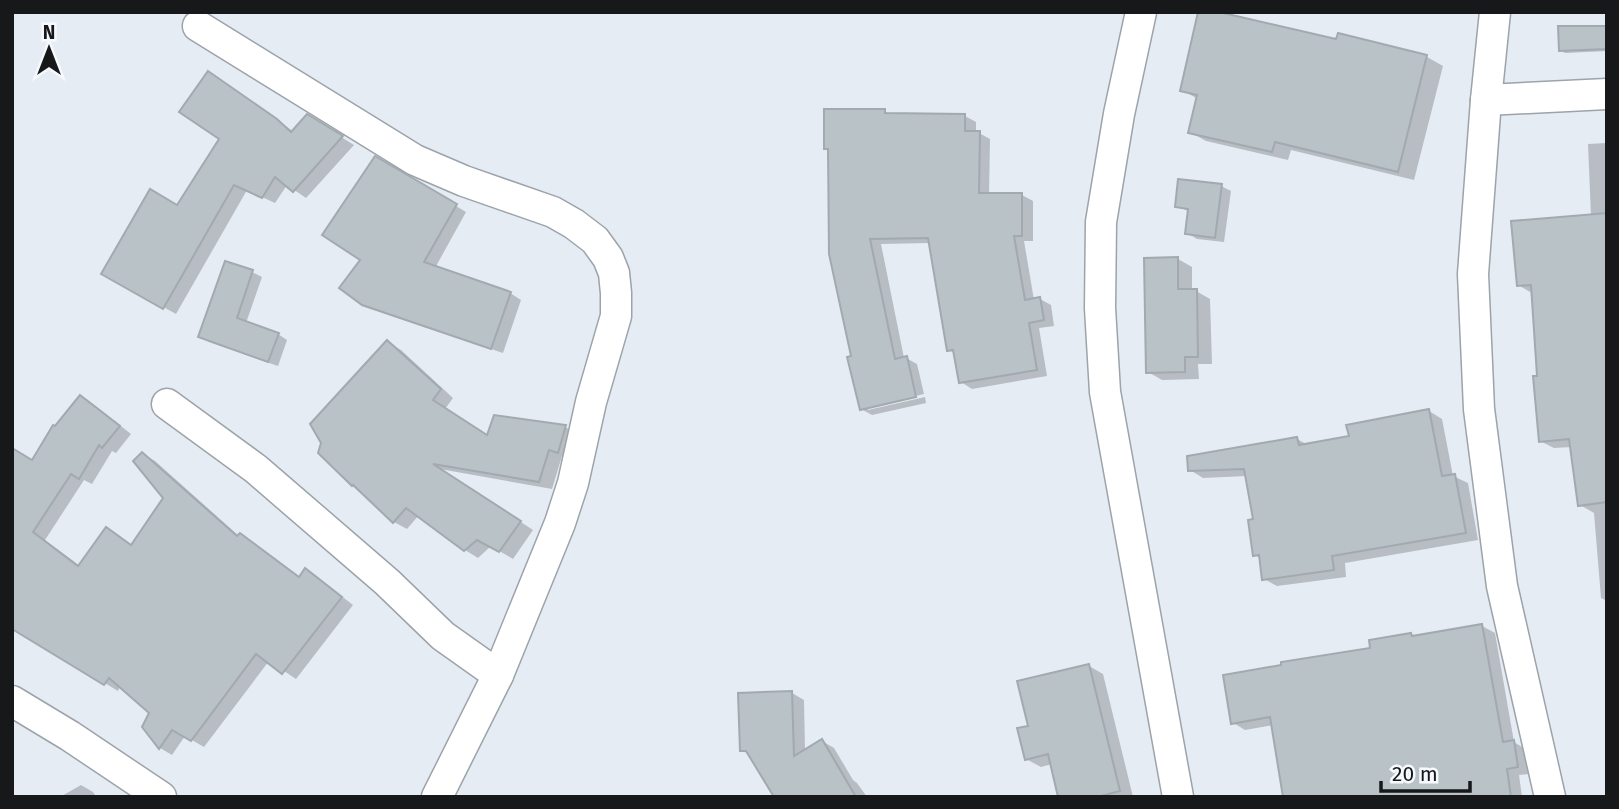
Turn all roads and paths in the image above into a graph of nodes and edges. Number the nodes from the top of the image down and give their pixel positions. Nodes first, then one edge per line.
1 (1141, 12) edge
2 (1495, 12) edge
3 (198, 26) dead end
4 (1607, 94) edge
5 (1486, 100) junction
6 (166, 404) dead end
7 (498, 675) junction
8 (12, 701) edge
9 (161, 797) edge
10 (436, 797) edge
11 (1178, 797) edge
12 (1550, 797) edge

1 - 11 street
2 - 5 street
3 - 7 street
4 - 5 street
5 - 12 street
6 - 7 street
7 - 10 street
8 - 9 street

